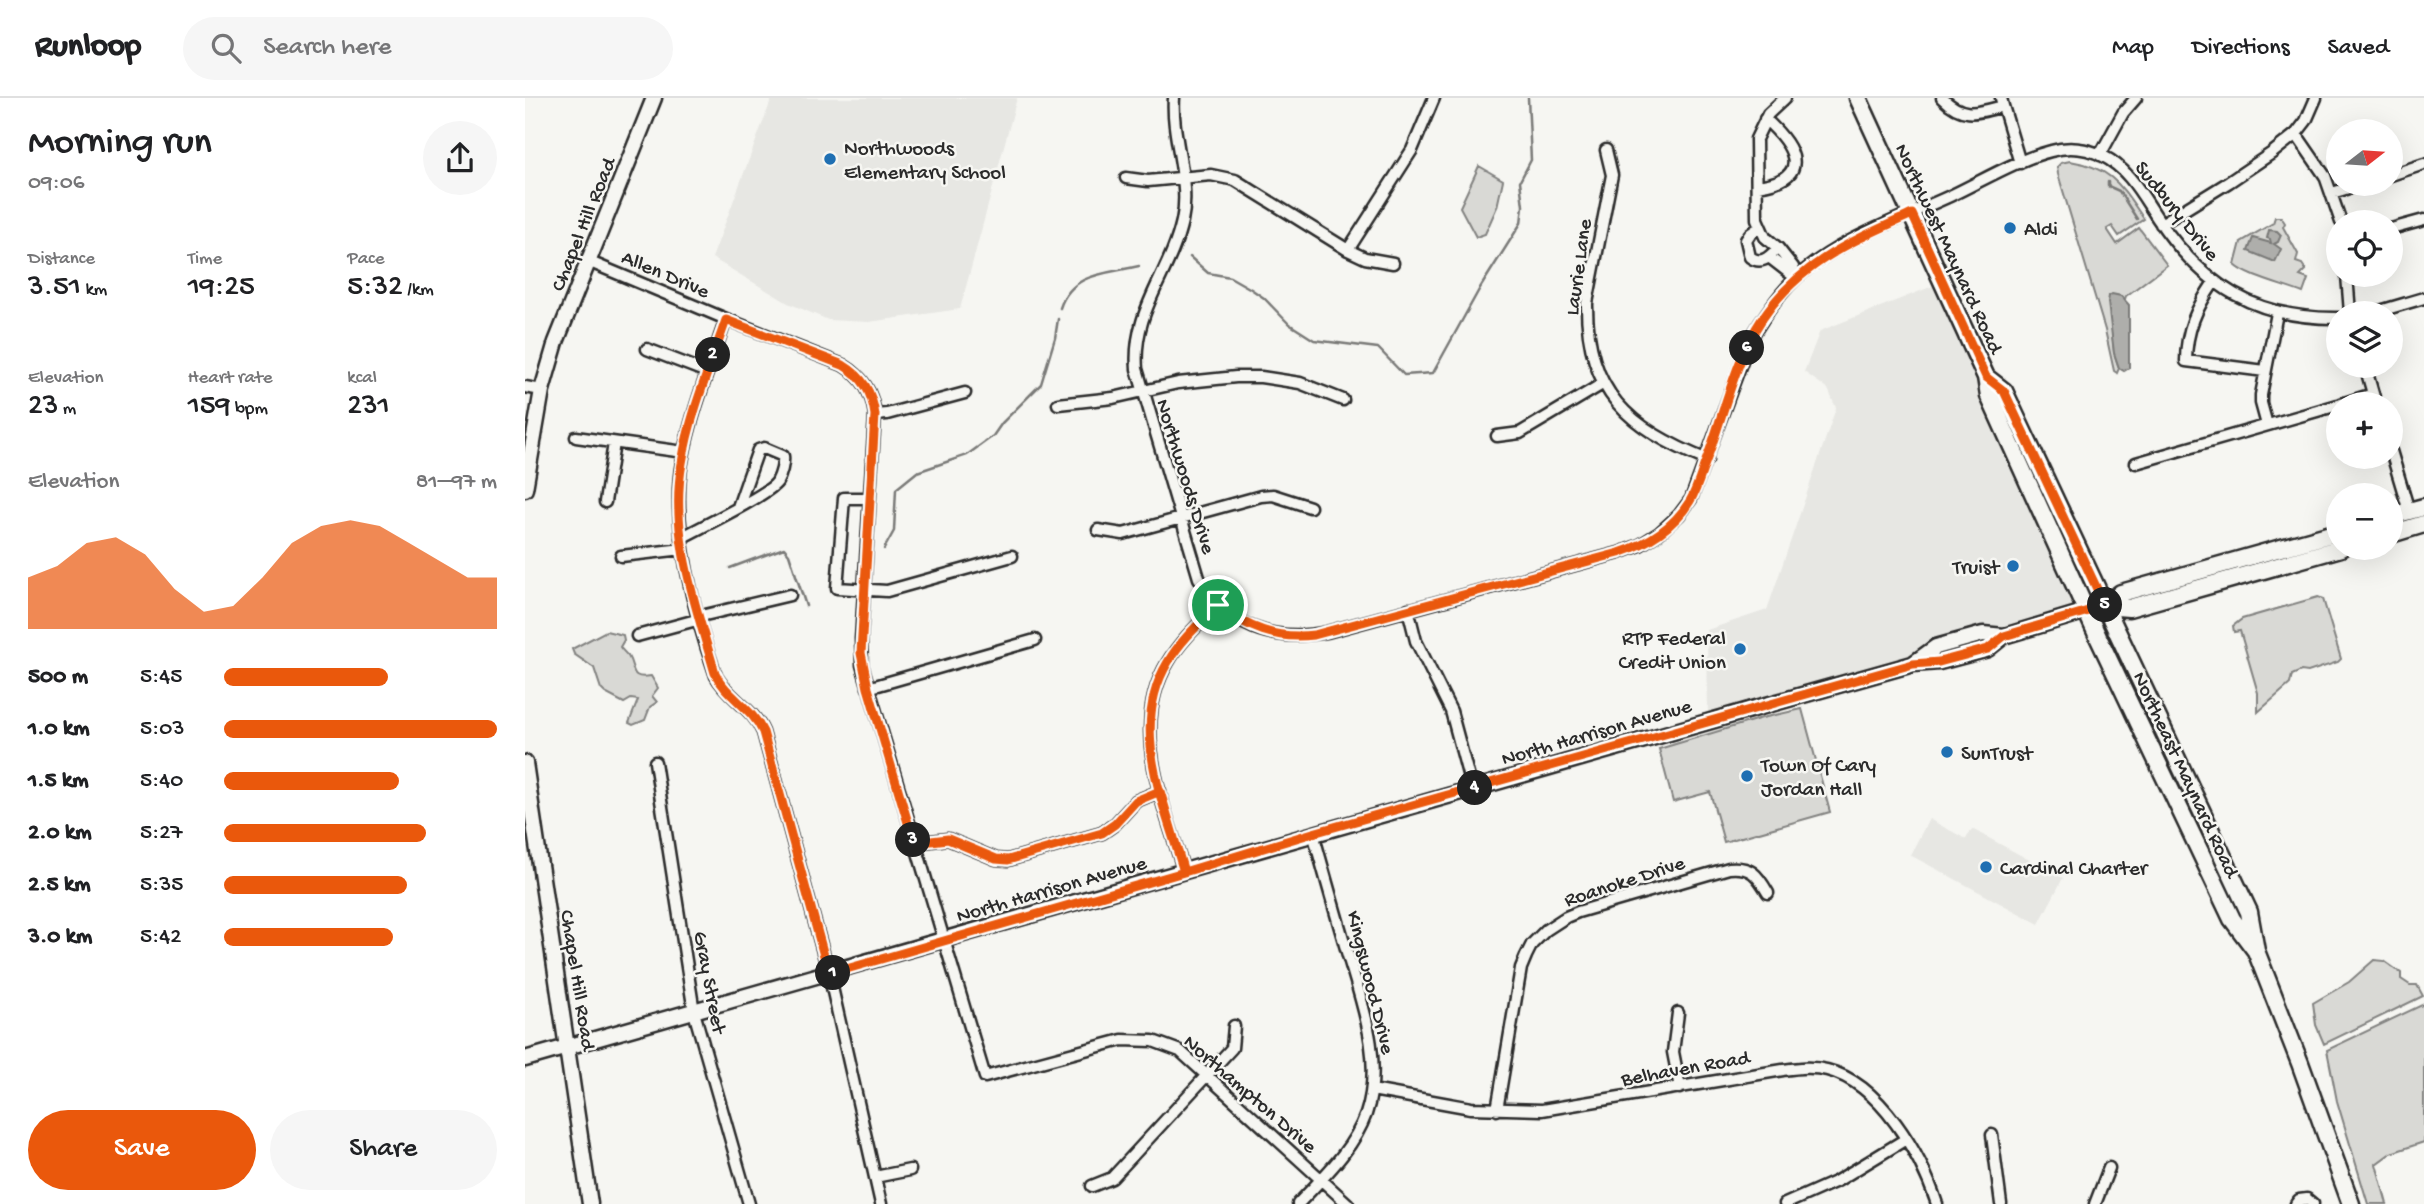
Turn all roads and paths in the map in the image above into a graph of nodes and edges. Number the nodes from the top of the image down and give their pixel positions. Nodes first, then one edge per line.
1 (654, 98) edge
2 (1174, 98) edge
3 (1434, 98) edge
4 (1785, 98) edge
5 (1858, 98) edge
6 (1942, 98) edge
7 (2136, 98) edge
8 (2316, 98) edge
9 (2002, 102) edge
10 (1765, 119) junction
11 (2296, 134) junction
12 (1606, 150) dead end
13 (2100, 155) junction
14 (2020, 163) junction
15 (2424, 164) edge
16 (2403, 171) edge
17 (1126, 178) dead end
18 (1182, 178) junction
19 (2326, 180) edge
20 (1757, 186) junction
21 (1912, 214) junction
22 (2424, 220) edge
23 (2161, 224) junction
24 (2403, 226) edge
25 (1760, 227) junction
26 (1778, 248) junction
27 (1348, 250) junction
28 (1769, 257) junction
29 (590, 262) junction
30 (1393, 263) dead end
31 (1796, 278) junction
32 (2214, 282) junction
33 (2424, 298) edge
34 (2403, 304) edge
35 (2277, 313) junction
36 (2326, 318) edge
37 (726, 320) junction
38 (647, 349) dead end
39 (2265, 371) junction
40 (707, 372) junction
41 (1986, 377) junction
42 (1604, 383) junction
43 (525, 387) edge
44 (542, 390) junction
45 (1142, 391) junction
46 (965, 393) dead end
47 (1343, 400) dead end
48 (1058, 404) dead end
49 (2326, 409) edge
50 (875, 415) junction
51 (2267, 425) junction
52 (1497, 436) dead end
53 (576, 437) dead end
54 (614, 443) junction
55 (684, 452) junction
56 (1706, 460) junction
57 (2136, 463) dead end
58 (2399, 469) edge
59 (525, 489) edge
60 (869, 498) junction
61 (605, 502) dead end
62 (738, 507) junction
63 (1310, 507) dead end
64 (2416, 509) edge
65 (1180, 518) junction
66 (2424, 524) edge
67 (1098, 530) dead end
68 (2403, 530) edge
69 (2326, 535) edge
70 (681, 538) junction
71 (683, 549) junction
72 (2326, 552) edge
73 (621, 556) dead end
74 (1012, 556) dead end
75 (865, 591) junction
76 (790, 595) dead end
77 (1218, 605) junction
78 (2105, 606) junction
79 (1408, 609) junction
80 (2087, 611) junction
81 (700, 619) junction
82 (638, 636) dead end
83 (1035, 640) dead end
84 (868, 688) junction
85 (655, 762) dead end
86 (525, 763) edge
87 (1472, 789) junction
88 (1160, 791) junction
89 (1313, 833) junction
90 (914, 843) junction
91 (1184, 872) junction
92 (1768, 892) dead end
93 (943, 941) junction
94 (2256, 951) junction
95 (829, 974) junction
96 (694, 1012) junction
97 (1678, 1013) dead end
98 (1234, 1026) dead end
99 (568, 1047) junction
100 (525, 1059) edge
101 (1207, 1074) junction
102 (1680, 1088) junction
103 (1372, 1090) junction
104 (1497, 1110) junction
105 (1992, 1135) dead end
106 (1906, 1139) junction
107 (2109, 1168) dead end
108 (910, 1170) dead end
109 (875, 1177) junction
110 (1321, 1180) junction
111 (1092, 1186) dead end
112 (590, 1204) edge
113 (749, 1204) edge
114 (881, 1204) edge
115 (1298, 1204) edge
116 (1348, 1204) edge
117 (1785, 1204) edge
118 (1937, 1204) edge
119 (2001, 1204) edge
120 (2095, 1204) edge
121 (2296, 1204) edge
122 (2313, 1204) edge
123 (2351, 1204) edge

1 - 29 main road, Chapel Hill Road
2 - 18 street, Northwoods Drive
3 - 27 street
4 - 10 street
5 - 21 main road, Northwest Maynard Road
6 - 9 street
7 - 13 street
8 - 11 street
9 - 14 street
10 - 20 street
10 - 20 street
11 - 19 street
11 - 23 street
12 - 42 street, Laurie Lane
13 - 14 street, Sudbury Drive
13 - 23 street, Sudbury Drive
14 - 21 street, Sudbury Drive
15 - 16 street
17 - 18 street
18 - 27 street
18 - 45 street, Northwoods Drive
20 - 25 street
21 - 31 street, Northwoods Drive
21 - 41 main road, Northwest Maynard Road
22 - 24 street
23 - 32 street, Sudbury Drive
25 - 26 street
25 - 28 street
26 - 28 street
26 - 31 street
27 - 30 street
28 - 31 street
29 - 37 street, Allen Drive
29 - 44 main road, Chapel Hill Road
31 - 56 street, Northwoods Drive
32 - 35 street, Sudbury Drive
32 - 39 street
33 - 34 street
35 - 36 street, Sudbury Drive
35 - 39 street
37 - 40 street
37 - 50 street, Allen Drive
38 - 40 street
39 - 51 street
40 - 55 street
41 - 78 main road, Northwest Maynard Road
41 - 80 main road, Northwest Maynard Road
42 - 52 street
42 - 56 street, Laurie Lane
43 - 44 street
44 - 59 main road, Chapel Hill Road
45 - 47 street
45 - 48 street
45 - 65 street, Northwoods Drive
46 - 50 street
49 - 51 street
50 - 60 street
51 - 57 street
53 - 54 street
54 - 55 street
54 - 61 street
55 - 70 street
56 - 79 street, Northwoods Drive
58 - 64 street
60 - 75 street
60 - 75 street
62 - 62 street
62 - 70 street
63 - 65 street
65 - 67 street
65 - 77 street, Northwoods Drive
66 - 68 main road
69 - 78 main road, North Harrison Avenue
70 - 71 street
71 - 73 street
71 - 81 street
72 - 78 main road, North Harrison Avenue
74 - 75 street
75 - 84 street
76 - 81 street
77 - 79 street, Northwoods Drive
77 - 88 street
78 - 80 main road, North Harrison Avenue
78 - 94 main road, Northeast Maynard Road
79 - 87 street
80 - 87 main road, North Harrison Avenue
80 - 94 main road, Northeast Maynard Road
81 - 82 street
81 - 95 street
83 - 84 street
84 - 90 street
85 - 96 street, Gray Street
86 - 99 main road, Chapel Hill Road
87 - 89 main road, North Harrison Avenue
88 - 90 street
88 - 91 street
89 - 91 main road, North Harrison Avenue
89 - 103 street, Kingswood Drive
90 - 93 street
91 - 93 main road, North Harrison Avenue
92 - 104 street, Roanoke Drive
93 - 95 main road, North Harrison Avenue
93 - 101 street, Northampton Drive
94 - 123 main road, Northeast Maynard Road
95 - 96 main road, North Harrison Avenue
95 - 109 street
96 - 99 main road, North Harrison Avenue
96 - 113 street, Gray Street
97 - 102 street
98 - 101 street
99 - 100 main road, North Harrison Avenue
99 - 112 main road, Chapel Hill Road
101 - 110 street, Northampton Drive
101 - 111 street
102 - 104 street, Belhaven Road
102 - 106 street, Belhaven Road
103 - 104 street, Belhaven Road
103 - 110 street, Kingswood Drive
105 - 119 street
106 - 117 street
106 - 118 street, Belhaven Road
107 - 120 street
108 - 109 street
109 - 114 street
110 - 115 street, Kingswood Drive
110 - 116 street, Northampton Drive
121 - 122 street

